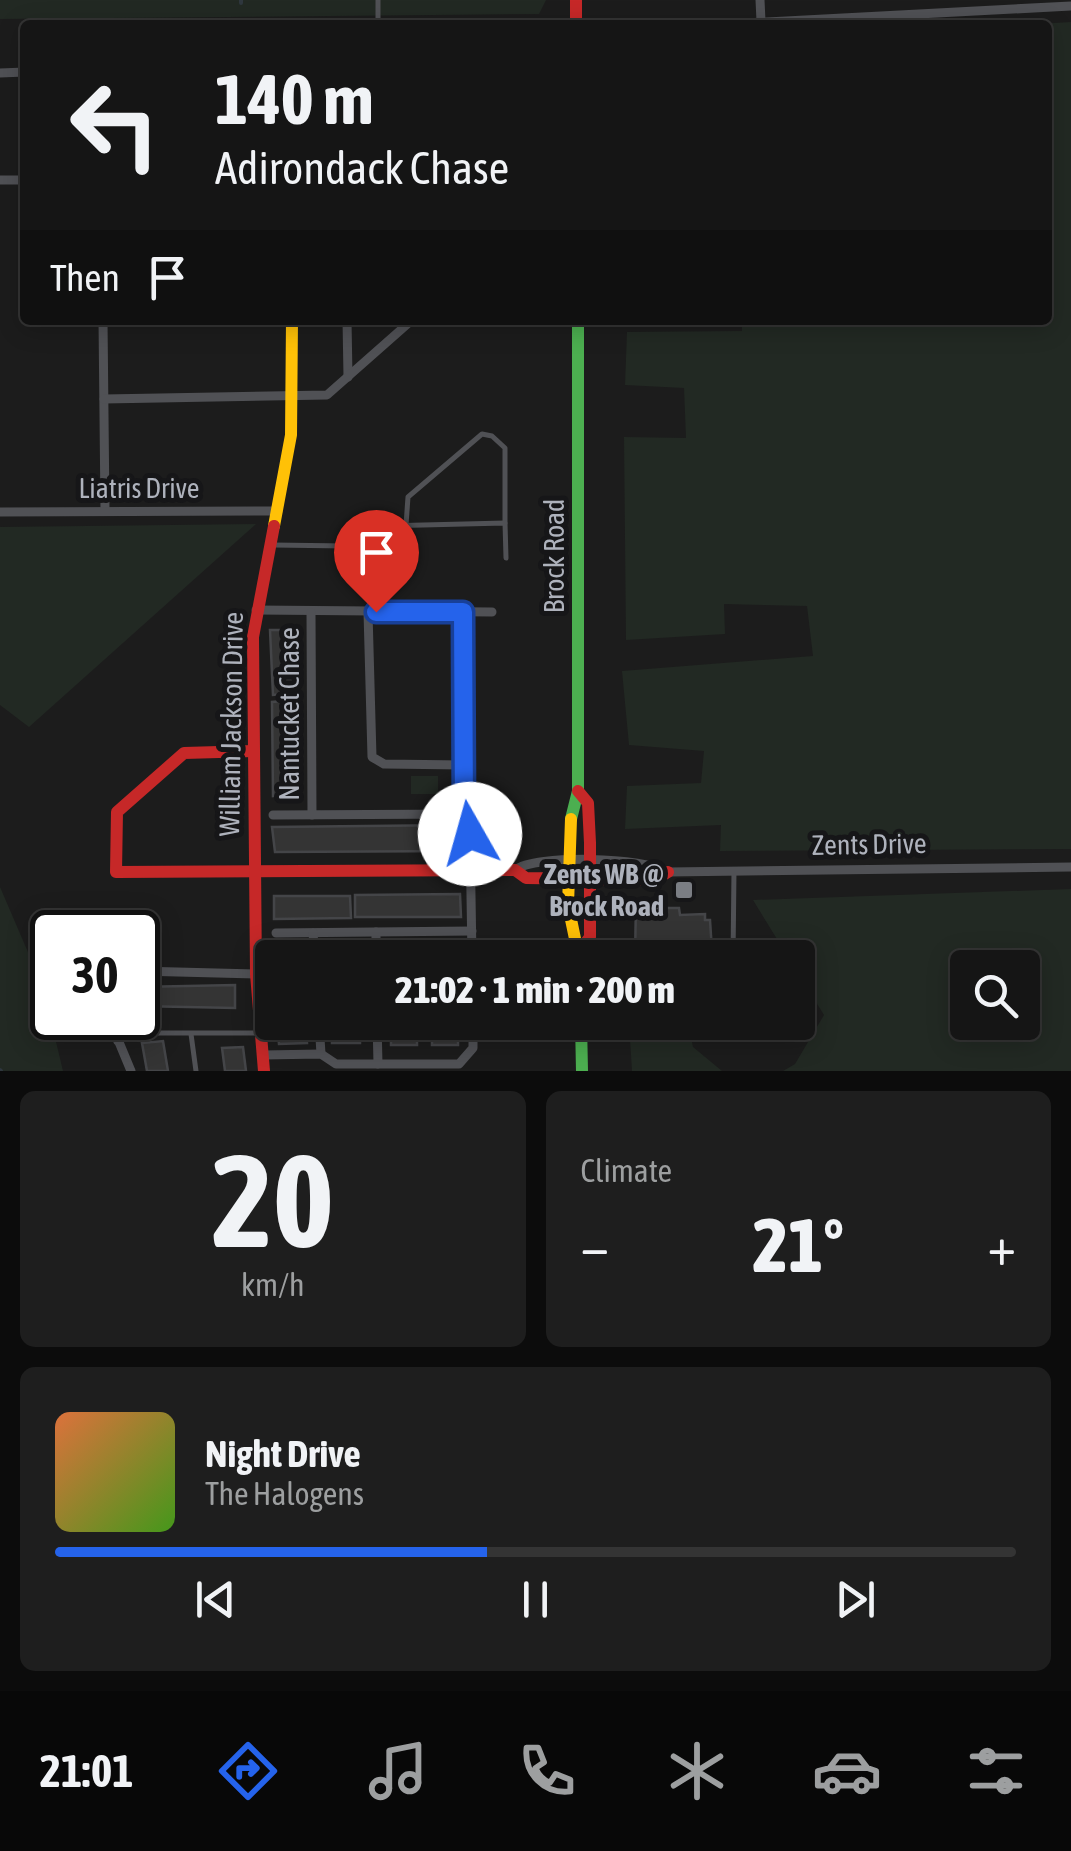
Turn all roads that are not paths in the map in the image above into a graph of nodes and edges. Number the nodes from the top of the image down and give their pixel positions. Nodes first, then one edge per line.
1 (934, 0) edge
2 (1071, 6) edge
3 (934, 12) junction
4 (842, 20) edge
5 (103, 325) edge
6 (292, 325) edge
7 (347, 325) edge
8 (406, 325) edge
9 (578, 325) edge
10 (348, 377) junction
11 (292, 397) junction
12 (104, 400) junction
13 (105, 510) junction
14 (0, 512) edge
15 (278, 512) junction
16 (506, 523) junction
17 (406, 525) junction
18 (270, 545) junction
19 (506, 558) dead end
20 (256, 610) junction
21 (368, 612) junction
22 (463, 612) junction
23 (492, 612) dead end
24 (311, 613) junction
25 (254, 751) junction
26 (464, 765) junction
27 (578, 791) junction
28 (464, 814) junction
29 (272, 815) dead end
30 (312, 815) junction
31 (570, 861) junction
32 (590, 861) junction
33 (1071, 867) edge
34 (514, 870) junction
35 (471, 871) junction
36 (734, 871) junction
37 (668, 872) junction
38 (255, 873) junction
39 (570, 878) junction
40 (590, 879) junction
41 (376, 932) junction
42 (472, 932) junction
43 (276, 933) dead end
44 (313, 933) junction
45 (256, 940) edge
46 (314, 940) edge
47 (376, 940) edge
48 (472, 940) edge
49 (572, 940) edge
50 (589, 940) edge
51 (732, 940) edge
52 (160, 972) edge
53 (255, 974) edge
54 (255, 1033) edge
55 (190, 1034) junction
56 (261, 1040) edge
57 (320, 1040) edge
58 (378, 1040) edge
59 (474, 1040) edge
60 (581, 1040) edge
61 (116, 1042) joint
62 (321, 1054) junction
63 (262, 1055) junction
64 (378, 1064) junction
65 (131, 1071) edge
66 (196, 1071) edge
67 (264, 1071) edge
68 (582, 1071) edge

1 - 3 street
2 - 3 street
3 - 4 street
5 - 12 street
6 - 11 street, William Jackson Drive
7 - 10 street
8 - 10 street
9 - 27 street, Brock Road
10 - 11 street
11 - 12 street
11 - 15 street, William Jackson Drive
12 - 13 street
13 - 14 street, Liatris Drive
13 - 15 street, Liatris Drive
15 - 18 street, William Jackson Drive
16 - 17 lane
16 - 17 lane
16 - 19 lane
17 - 18 lane
18 - 20 street, William Jackson Drive
20 - 24 street
20 - 25 street, William Jackson Drive
21 - 22 street
21 - 24 street
21 - 26 street
22 - 23 street
22 - 26 street
24 - 30 street, Nantucket Chase
25 - 38 street, William Jackson Drive
25 - 38 street, Zents Drive
26 - 28 street
27 - 31 street, Brock Road
27 - 32 street, Brock Road
28 - 30 street
28 - 35 street
29 - 30 street
31 - 32 street, Zents Drive
31 - 34 street, Zents Drive
31 - 39 street, Brock Road
32 - 37 street, Zents Drive
32 - 40 street, Brock Road
33 - 36 street, Zents Drive
34 - 35 street, Zents Drive
34 - 39 street, Zents Drive
35 - 38 street, Zents Drive
35 - 42 street
36 - 37 street, Zents Drive
36 - 51 lane
37 - 40 street, Zents Drive
38 - 45 street, William Jackson Drive
39 - 40 street, Zents Drive
39 - 49 street, Brock Road
40 - 50 street, Brock Road
41 - 42 street
41 - 44 street
41 - 47 street
42 - 48 street
43 - 44 street
44 - 46 street
52 - 53 street
54 - 55 lane
55 - 61 lane
55 - 66 lane
56 - 63 street, William Jackson Drive
57 - 62 street
58 - 64 street
59 - 64 street
60 - 68 street
61 - 65 street
62 - 63 street
62 - 64 street
63 - 67 street, William Jackson Drive

